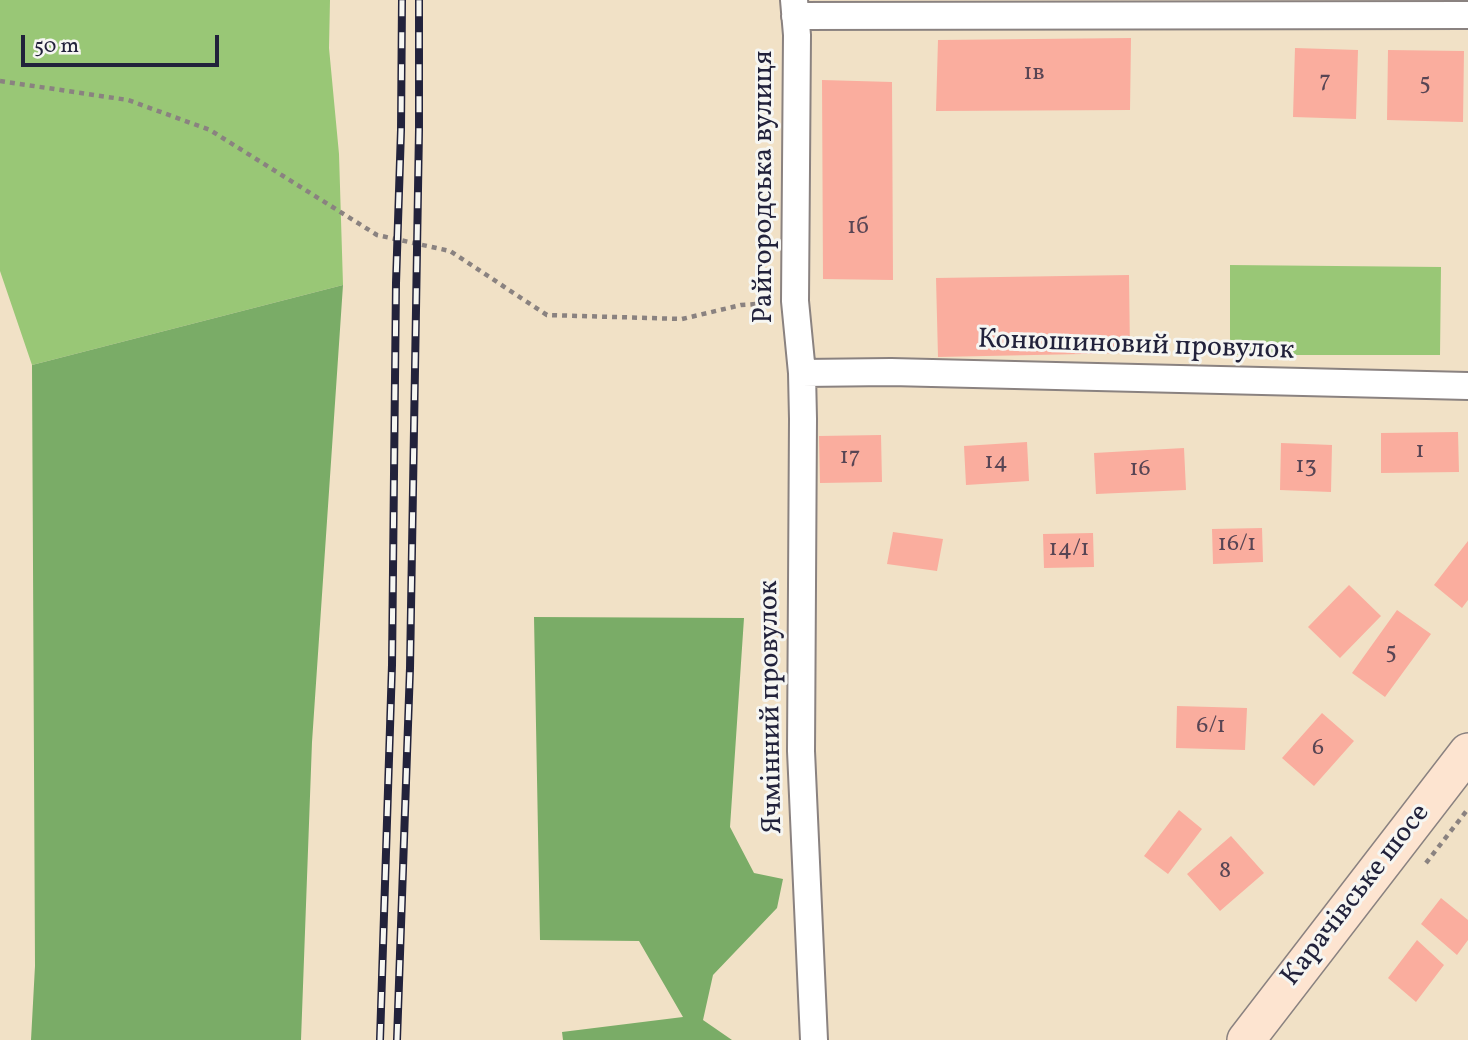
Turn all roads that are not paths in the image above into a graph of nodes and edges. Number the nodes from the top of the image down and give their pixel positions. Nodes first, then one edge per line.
1 (794, 8) edge
2 (1336, 8) edge
3 (1468, 15) edge
4 (802, 373) junction
5 (1468, 386) edge
6 (1468, 752) edge
7 (814, 1040) edge
8 (1246, 1040) edge

1 - 2 street
1 - 4 street, Райгородська вулиця
2 - 3 street
4 - 5 street, Конюшиновий провулок
4 - 7 street, Ячмінний провулок
6 - 8 main road, Карачівське шосе

